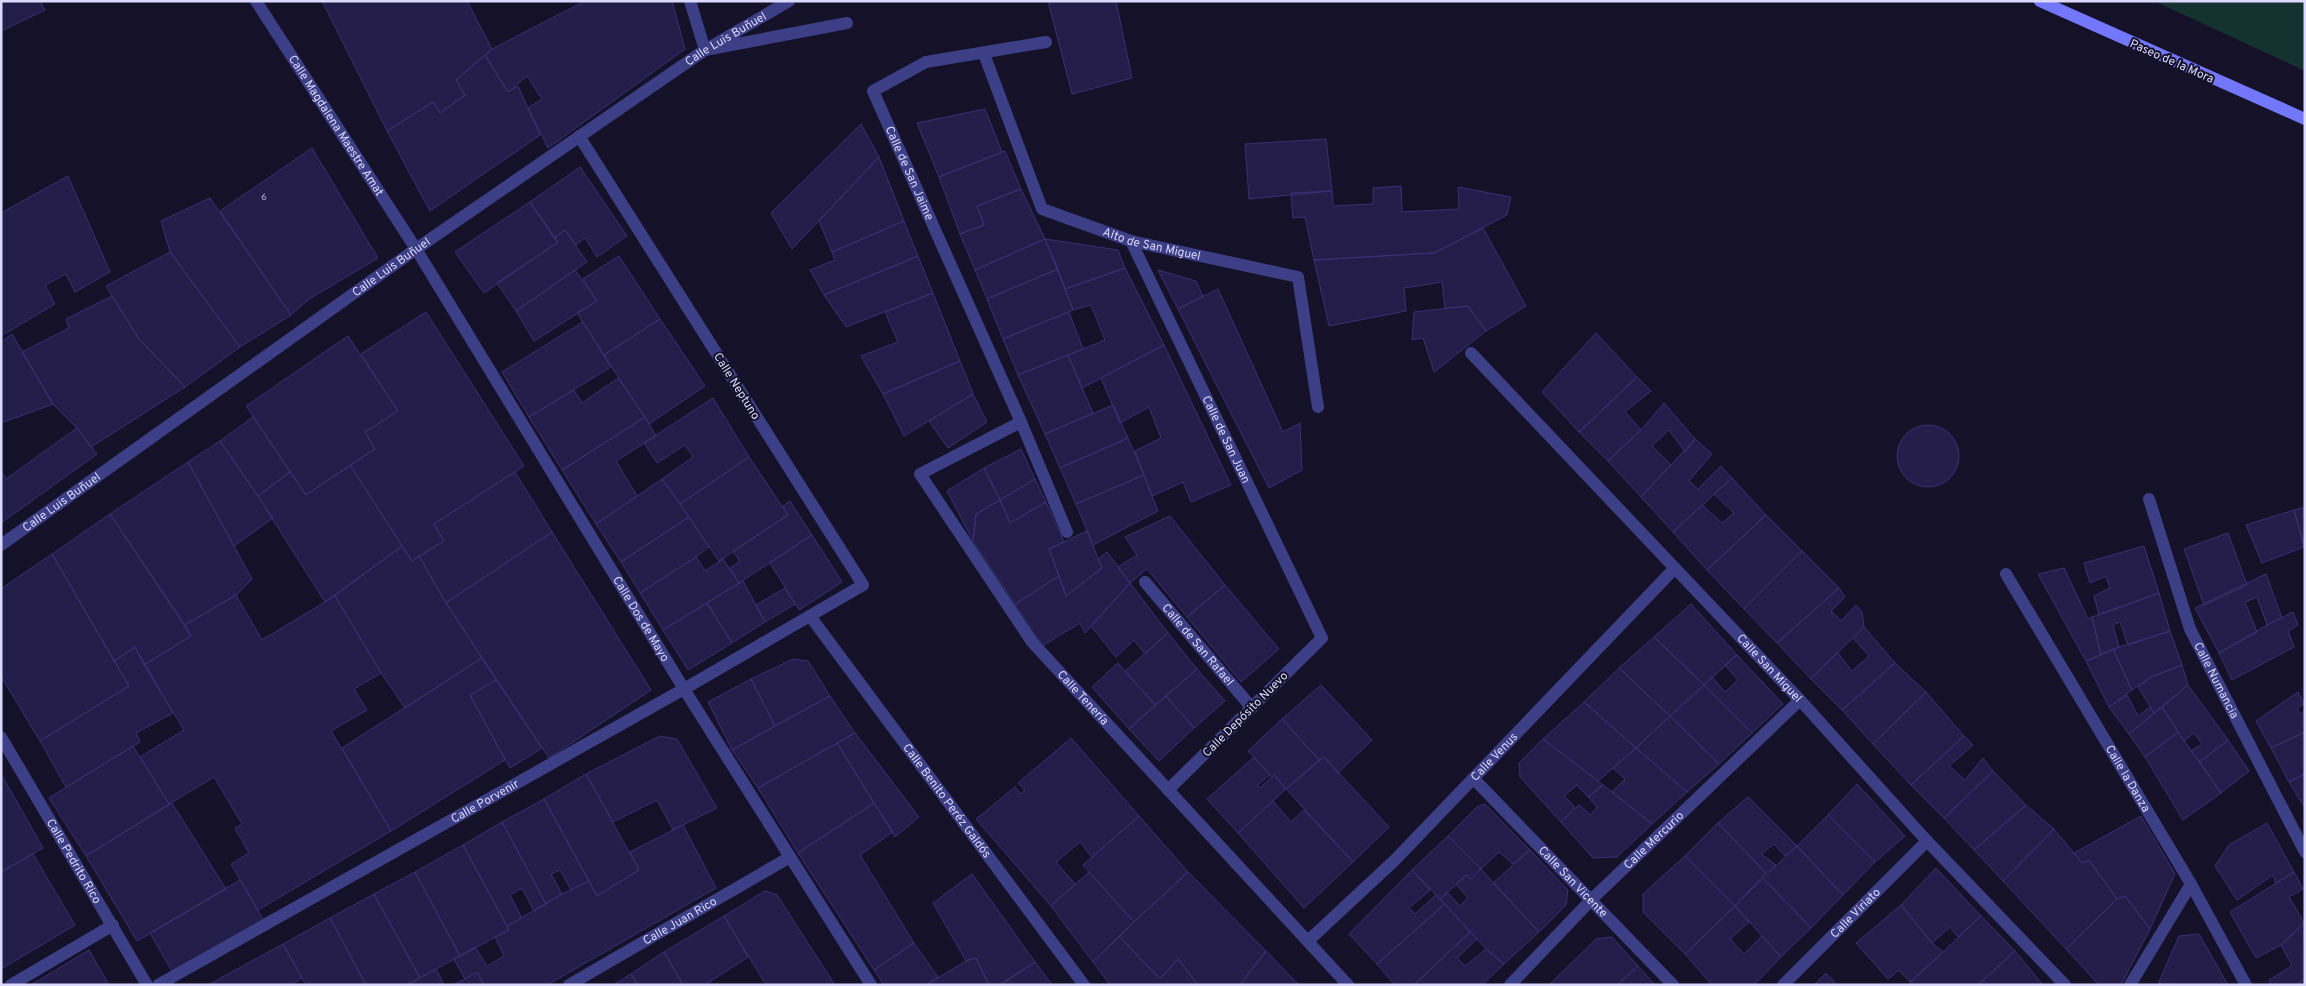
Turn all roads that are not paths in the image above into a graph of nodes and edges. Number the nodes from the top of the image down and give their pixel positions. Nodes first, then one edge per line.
1 (256, 1) edge
2 (690, 1) edge
3 (789, 1) edge
4 (2040, 1) edge
5 (847, 22) dead end
6 (1046, 42) dead end
7 (705, 50) junction
8 (984, 54) junction
9 (2305, 120) edge
10 (580, 136) junction
11 (1131, 241) junction
12 (416, 249) junction
13 (1471, 353) dead end
14 (1318, 407) dead end
15 (1021, 422) junction
16 (2149, 499) dead end
17 (1067, 532) dead end
18 (1, 545) edge
19 (1675, 568) junction
20 (2006, 574) dead end
21 (1145, 582) dead end
22 (810, 616) junction
23 (1322, 638) joint
24 (684, 689) junction
25 (1800, 700) junction
26 (1252, 708) junction
27 (1, 737) edge
28 (1473, 778) junction
29 (1168, 790) junction
30 (1927, 841) junction
31 (2305, 852) edge
32 (790, 857) junction
33 (2191, 884) junction
34 (1592, 898) junction
35 (113, 925) junction
36 (1308, 941) junction
37 (11, 985) edge
38 (147, 985) edge
39 (158, 985) edge
40 (569, 985) edge
41 (871, 985) edge
42 (1084, 985) edge
43 (1348, 985) edge
44 (1510, 985) edge
45 (1673, 985) edge
46 (1783, 985) edge
47 (2065, 985) edge
48 (2130, 985) edge
49 (2246, 985) edge

1 - 12 street, Calle Magdalena Maestre Amat
2 - 7 street
3 - 7 street, Calle Luis Buñuel
4 - 9 street, Paseo de la Mora
5 - 7 street
6 - 8 street, Calle de San Jaime
7 - 10 street, Calle Luis Buñuel
8 - 11 street, Alto de San Miguel
8 - 15 street, Calle de San Jaime
10 - 12 street, Calle Luis Buñuel
10 - 22 street, Calle Neptuno
11 - 14 street, Alto de San Miguel
11 - 23 street, Calle de San Juan
12 - 18 street, Calle Luis Buñuel
12 - 24 street, Calle Dos de Mayo
13 - 19 street, Calle San Miguel
15 - 17 street
15 - 29 street, Calle Tenería
16 - 31 street, Calle Numancia
19 - 25 street, Calle San Miguel
19 - 28 street, Calle Venus
20 - 33 street, Calle la Danza
21 - 26 street, Calle de San Rafael
22 - 24 street, Calle Porvenir
22 - 42 street, Calle Benito Peréz Galdós
23 - 26 street, Calle Depósito Nuevo
24 - 32 street, Calle Dos de Mayo
24 - 39 street, Calle Porvenir
25 - 30 street, Calle San Miguel
25 - 34 street, Calle Mercurio
26 - 29 street, Calle Depósito Nuevo
27 - 35 street, Calle Pedrito Rico
28 - 34 street, Calle San Vicente
28 - 36 street, Calle Venus
29 - 36 street, Calle Tenería
30 - 46 street, Calle Viriato
30 - 47 street, Calle San Miguel
32 - 40 street, Calle Juan Rico
32 - 41 street, Calle Dos de Mayo
33 - 48 street
33 - 49 street, Calle la Danza
34 - 44 street, Calle Mercurio
34 - 45 street, Calle San Vicente
35 - 37 street
35 - 38 street, Calle Pedrito Rico
36 - 43 street, Calle Tenería

